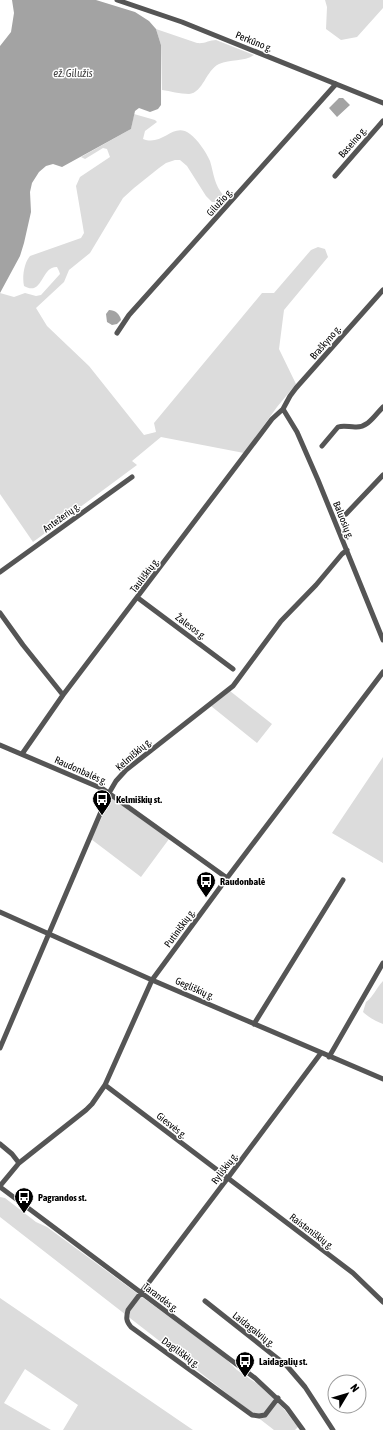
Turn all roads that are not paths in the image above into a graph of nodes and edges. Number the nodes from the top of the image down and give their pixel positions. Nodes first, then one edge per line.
1 (117, 0) edge
2 (336, 84) junction
3 (383, 103) edge
4 (383, 121) edge
5 (335, 176) dead end
6 (383, 290) edge
7 (118, 333) dead end
8 (383, 407) edge
9 (283, 409) junction
10 (322, 446) dead end
11 (383, 475) edge
12 (132, 477) dead end
13 (346, 514) dead end
14 (347, 550) junction
15 (0, 572) edge
16 (138, 598) junction
17 (0, 613) edge
18 (383, 640) edge
19 (234, 669) dead end
20 (383, 672) edge
21 (63, 695) junction
22 (0, 745) edge
23 (22, 754) junction
24 (109, 793) junction
25 (227, 878) junction
26 (343, 880) dead end
27 (0, 912) edge
28 (48, 934) junction
29 (383, 963) edge
30 (152, 980) junction
31 (254, 1024) junction
32 (0, 1048) edge
33 (321, 1053) junction
34 (329, 1057) junction
35 (383, 1079) edge
36 (105, 1085) junction
37 (0, 1144) edge
38 (19, 1163) junction
39 (11, 1172) joint
40 (227, 1179) junction
41 (0, 1187) edge
42 (141, 1293) junction
43 (205, 1301) dead end
44 (383, 1302) edge
45 (278, 1398) junction
46 (303, 1430) edge
47 (333, 1430) edge

1 - 2 street, Perkūno g.
2 - 3 street, Perkūno g.
2 - 7 street, Gilužio g.
4 - 5 street, Baseino g.
6 - 9 street, Braškyno g.
8 - 10 street
9 - 14 street, Baluosių g.
9 - 16 street, Tauliškių g.
11 - 13 street
12 - 15 street, Antežerių g.
14 - 18 street, Baluosių g.
14 - 24 street, Kelmiškių g.
16 - 19 street, Žalesos g.
16 - 21 street, Tauliškių g.
17 - 21 street
20 - 25 street, Putiniškių g.
21 - 23 street, Tauliškių g.
22 - 23 street, Raudonbalės g.
23 - 24 street, Raudonbalės g.
24 - 25 street, Raudonbalės g.
24 - 28 street, Kelmiškių g.
25 - 30 street, Putiniškių g.
26 - 31 street
27 - 28 street, Gegliškių g.
28 - 30 street, Gegliškių g.
28 - 32 street, Kelmiškių g.
29 - 34 street
30 - 31 street, Gegliškių g.
30 - 36 street, Putiniškių g.
31 - 33 street, Gegliškių g.
33 - 34 street, Gegliškių g.
33 - 40 street, Ryliškių g.
34 - 35 street, Gegliškių g.
36 - 38 street, Putiniškių g.
36 - 40 street, Giesvės g.
37 - 38 street
38 - 39 street, Putiniškių g.
39 - 41 street, Tarandės g.
40 - 42 street, Ryliškių g.
40 - 44 street, Raisteniškių g.
41 - 42 street, Tarandės g.
42 - 45 street, Tarandės g.
42 - 45 street, Dagiliškių g.
43 - 47 street, Laidagalvių g.
45 - 46 street, Tarandės g.

